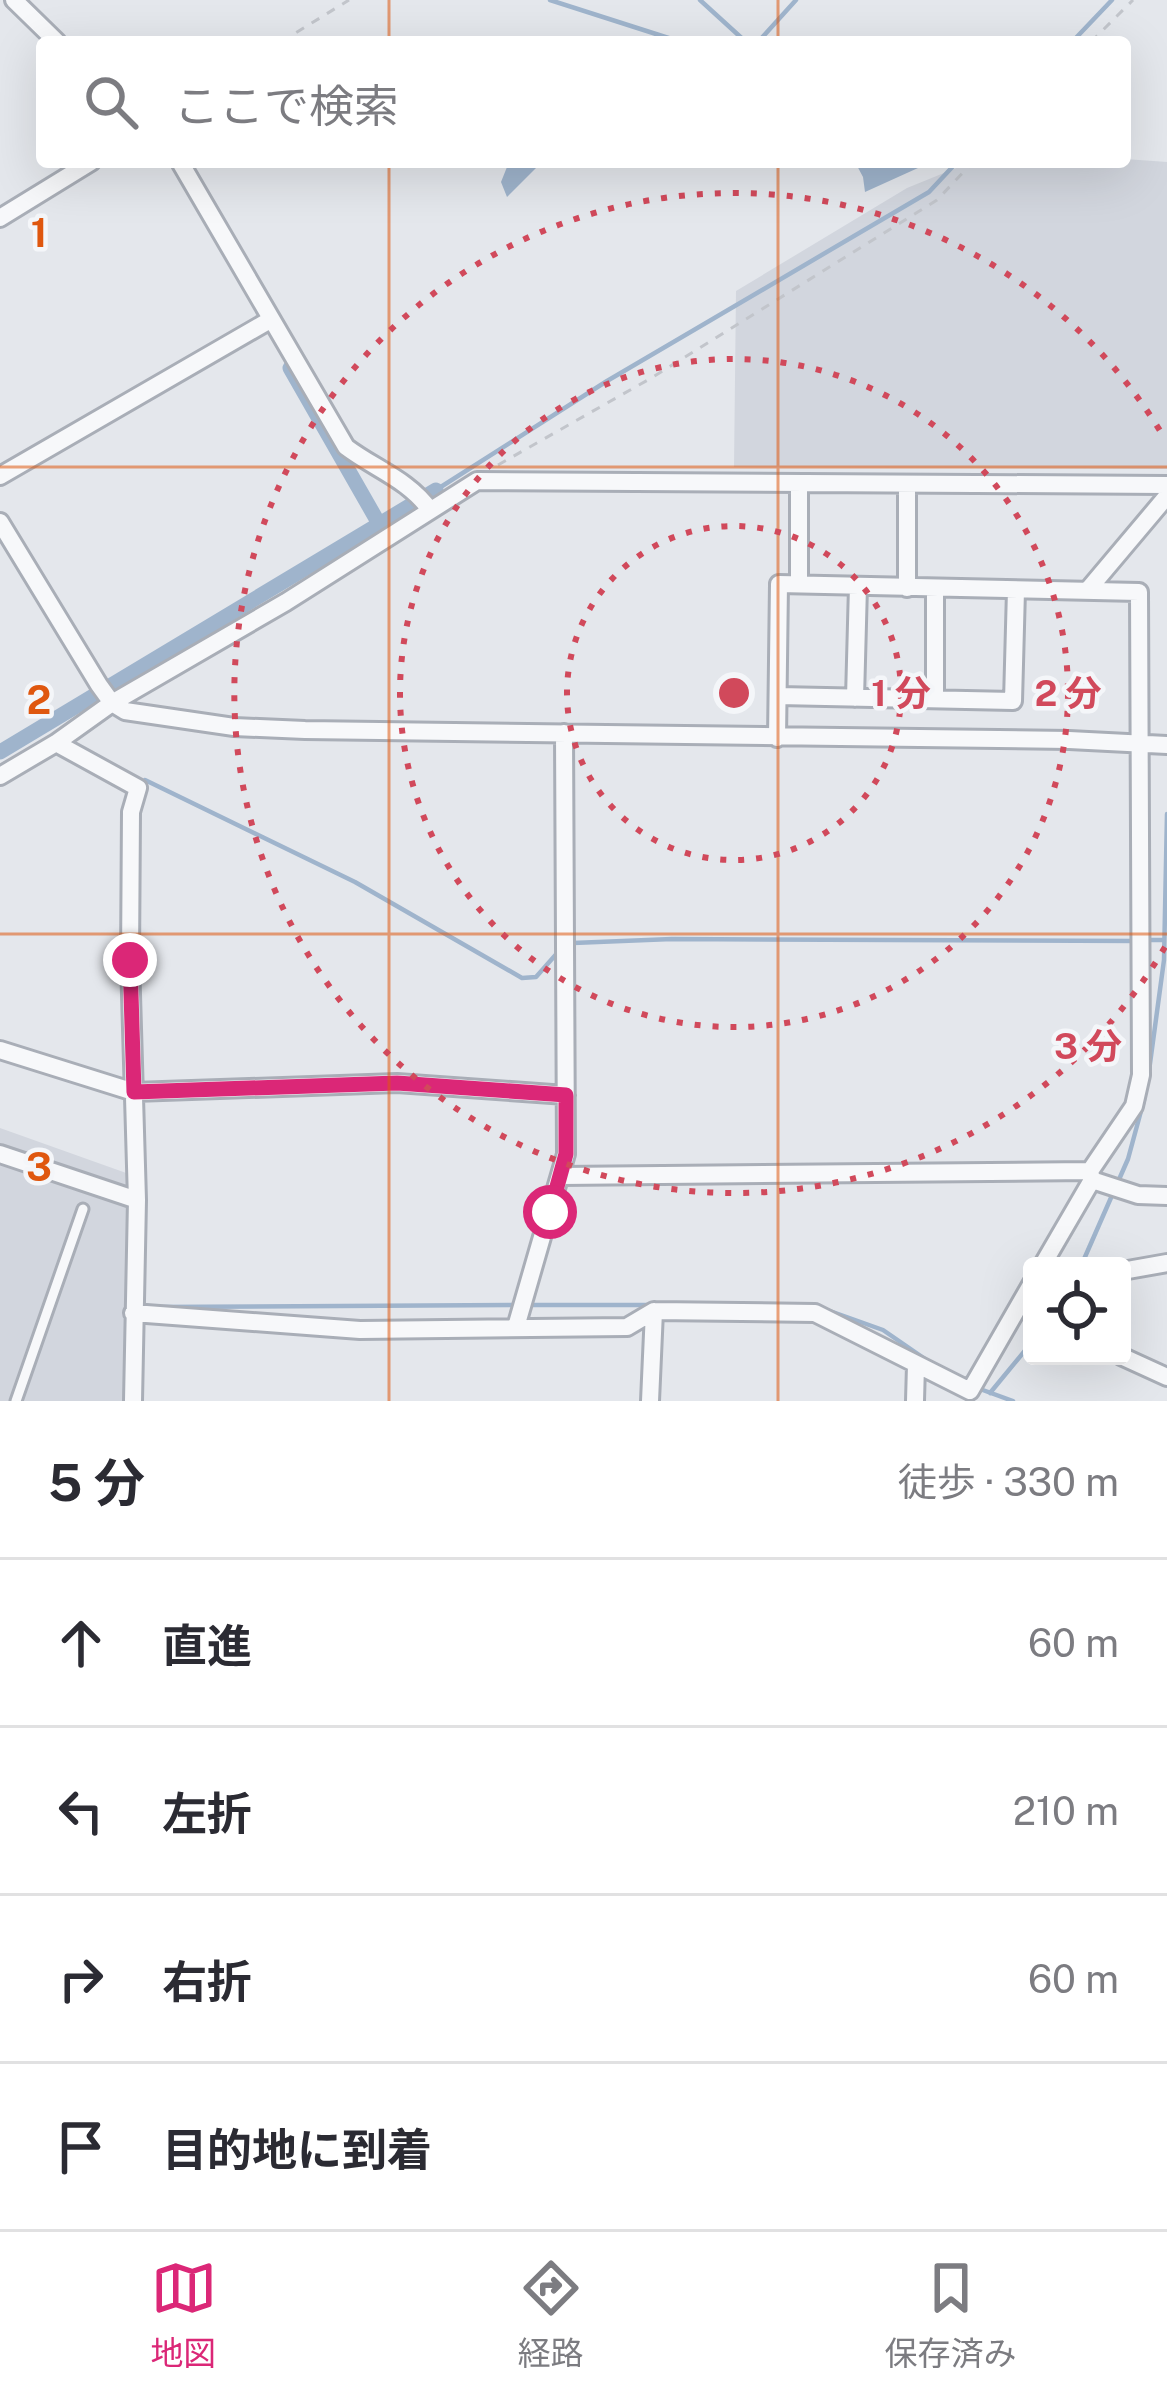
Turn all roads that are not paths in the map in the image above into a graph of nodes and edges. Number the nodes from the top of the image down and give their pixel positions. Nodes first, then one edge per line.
1 (14, 0) edge
2 (51, 36) edge
3 (81, 168) edge
4 (183, 168) edge
5 (0, 218) edge
6 (270, 320) junction
7 (0, 476) edge
8 (799, 483) junction
9 (907, 484) junction
10 (1167, 484) edge
11 (1167, 496) edge
12 (430, 510) junction
13 (0, 522) edge
14 (799, 584) junction
15 (858, 586) junction
16 (907, 588) junction
17 (935, 589) junction
18 (1016, 590) junction
19 (1087, 591) junction
20 (779, 696) junction
21 (855, 698) junction
22 (935, 699) junction
23 (112, 703) junction
24 (564, 733) junction
25 (777, 738) junction
26 (56, 743) junction
27 (1141, 743) junction
28 (1167, 745) edge
29 (0, 776) edge
30 (0, 1050) edge
31 (134, 1092) junction
32 (566, 1095) junction
33 (0, 1154) edge
34 (561, 1175) junction
35 (1091, 1176) junction
36 (1167, 1196) edge
37 (136, 1200) junction
38 (83, 1208) dead end
39 (1047, 1257) edge
40 (1167, 1263) edge
41 (1131, 1269) edge
42 (654, 1311) junction
43 (133, 1313) junction
44 (1023, 1315) edge
45 (515, 1327) junction
46 (1131, 1361) edge
47 (916, 1365) junction
48 (1167, 1377) edge
49 (16, 1401) edge
50 (133, 1401) edge
51 (650, 1401) edge
52 (915, 1401) edge

1 - 2 street
3 - 5 street
4 - 6 street
6 - 7 street
6 - 12 street
8 - 9 street
8 - 12 street
8 - 14 street
9 - 10 street
9 - 16 street
11 - 19 street
12 - 23 street
13 - 23 street
14 - 15 street
14 - 20 street
15 - 16 street
15 - 21 street
16 - 17 street
17 - 18 street
17 - 22 street
18 - 19 street
18 - 22 street
19 - 27 street
20 - 21 street
20 - 25 street
21 - 22 street
23 - 24 street
23 - 26 street
24 - 25 street
24 - 32 street
25 - 27 street
26 - 29 street
26 - 31 street
27 - 28 street
27 - 35 street
30 - 31 street
31 - 32 street
31 - 37 street
32 - 34 street
33 - 37 street
34 - 35 street
34 - 45 street
35 - 36 street
35 - 39 street
37 - 43 street
38 - 49 lane
40 - 41 street
42 - 45 street
42 - 47 street
42 - 51 street
43 - 45 street
43 - 50 street
44 - 47 street
46 - 48 street
47 - 52 street

